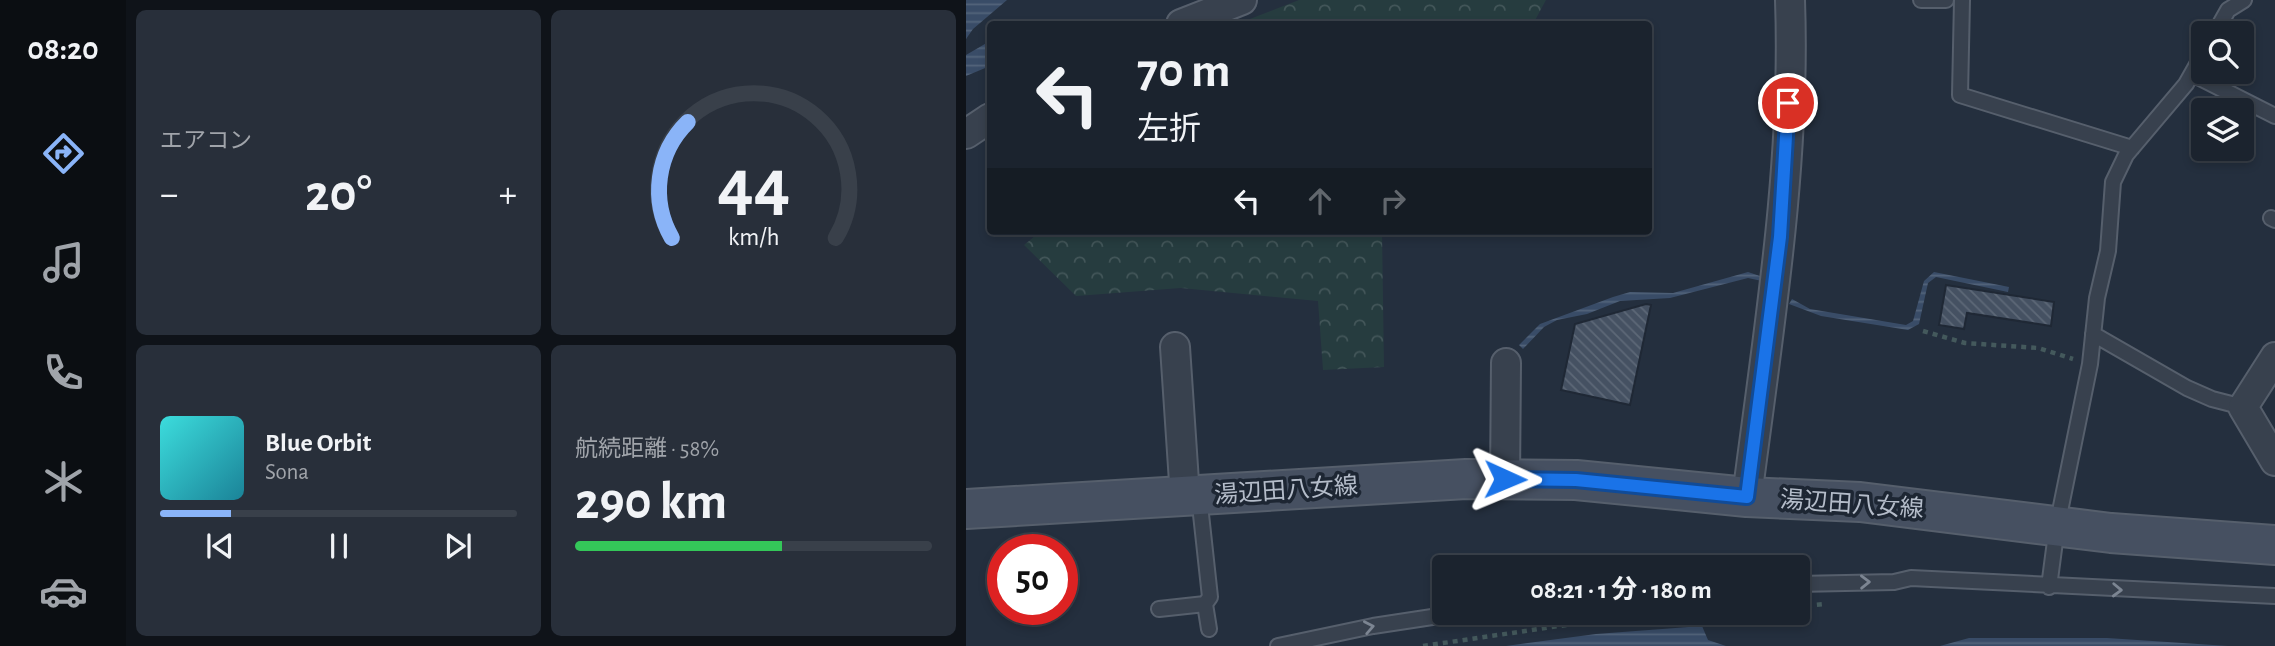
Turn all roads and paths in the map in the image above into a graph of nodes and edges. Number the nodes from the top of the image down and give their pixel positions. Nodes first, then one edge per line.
1 (1242, 0) edge
2 (1790, 0) edge
3 (1921, 0) edge
4 (1946, 0) edge
5 (1962, 0) edge
6 (2244, 0) edge
7 (1189, 21) edge
8 (2222, 21) edge
9 (2191, 75) edge
10 (2212, 84) edge
11 (2275, 116) edge
12 (987, 120) edge
13 (966, 134) edge
14 (2132, 148) junction
15 (1923, 331) dead end
16 (2093, 334) junction
17 (1175, 347) dead end
18 (2275, 357) edge
19 (1506, 363) dead end
20 (2090, 364) junction
21 (2243, 407) junction
22 (2275, 461) edge
23 (1505, 479) junction
24 (1192, 496) junction
25 (1747, 497) junction
26 (966, 509) edge
27 (2057, 526) junction
28 (2275, 545) edge
29 (1810, 584) edge
30 (2049, 587) junction
31 (2275, 596) edge
32 (1205, 604) junction
33 (1159, 609) dead end
34 (1432, 617) edge
35 (1566, 625) edge
36 (1209, 629) dead end
37 (1278, 646) edge
38 (1423, 646) edge

1 - 7 street
2 - 25 street
3 - 4 lane
5 - 14 lane
6 - 8 lane
9 - 14 lane
10 - 11 lane
12 - 13 street
14 - 16 lane
15 - 20 path
16 - 20 lane
16 - 21 lane
17 - 24 street
18 - 21 street
19 - 23 street
20 - 27 lane
21 - 22 street
23 - 24 main road, 湯辺田八女線
23 - 25 main road, 湯辺田八女線
24 - 26 main road, 湯辺田八女線
24 - 32 lane
25 - 27 main road, 湯辺田八女線
27 - 28 main road, 湯辺田八女線
27 - 30 lane
29 -> 30 lane
30 -> 31 lane
32 - 33 lane
32 - 36 lane
37 -> 34 lane
35 - 38 path

